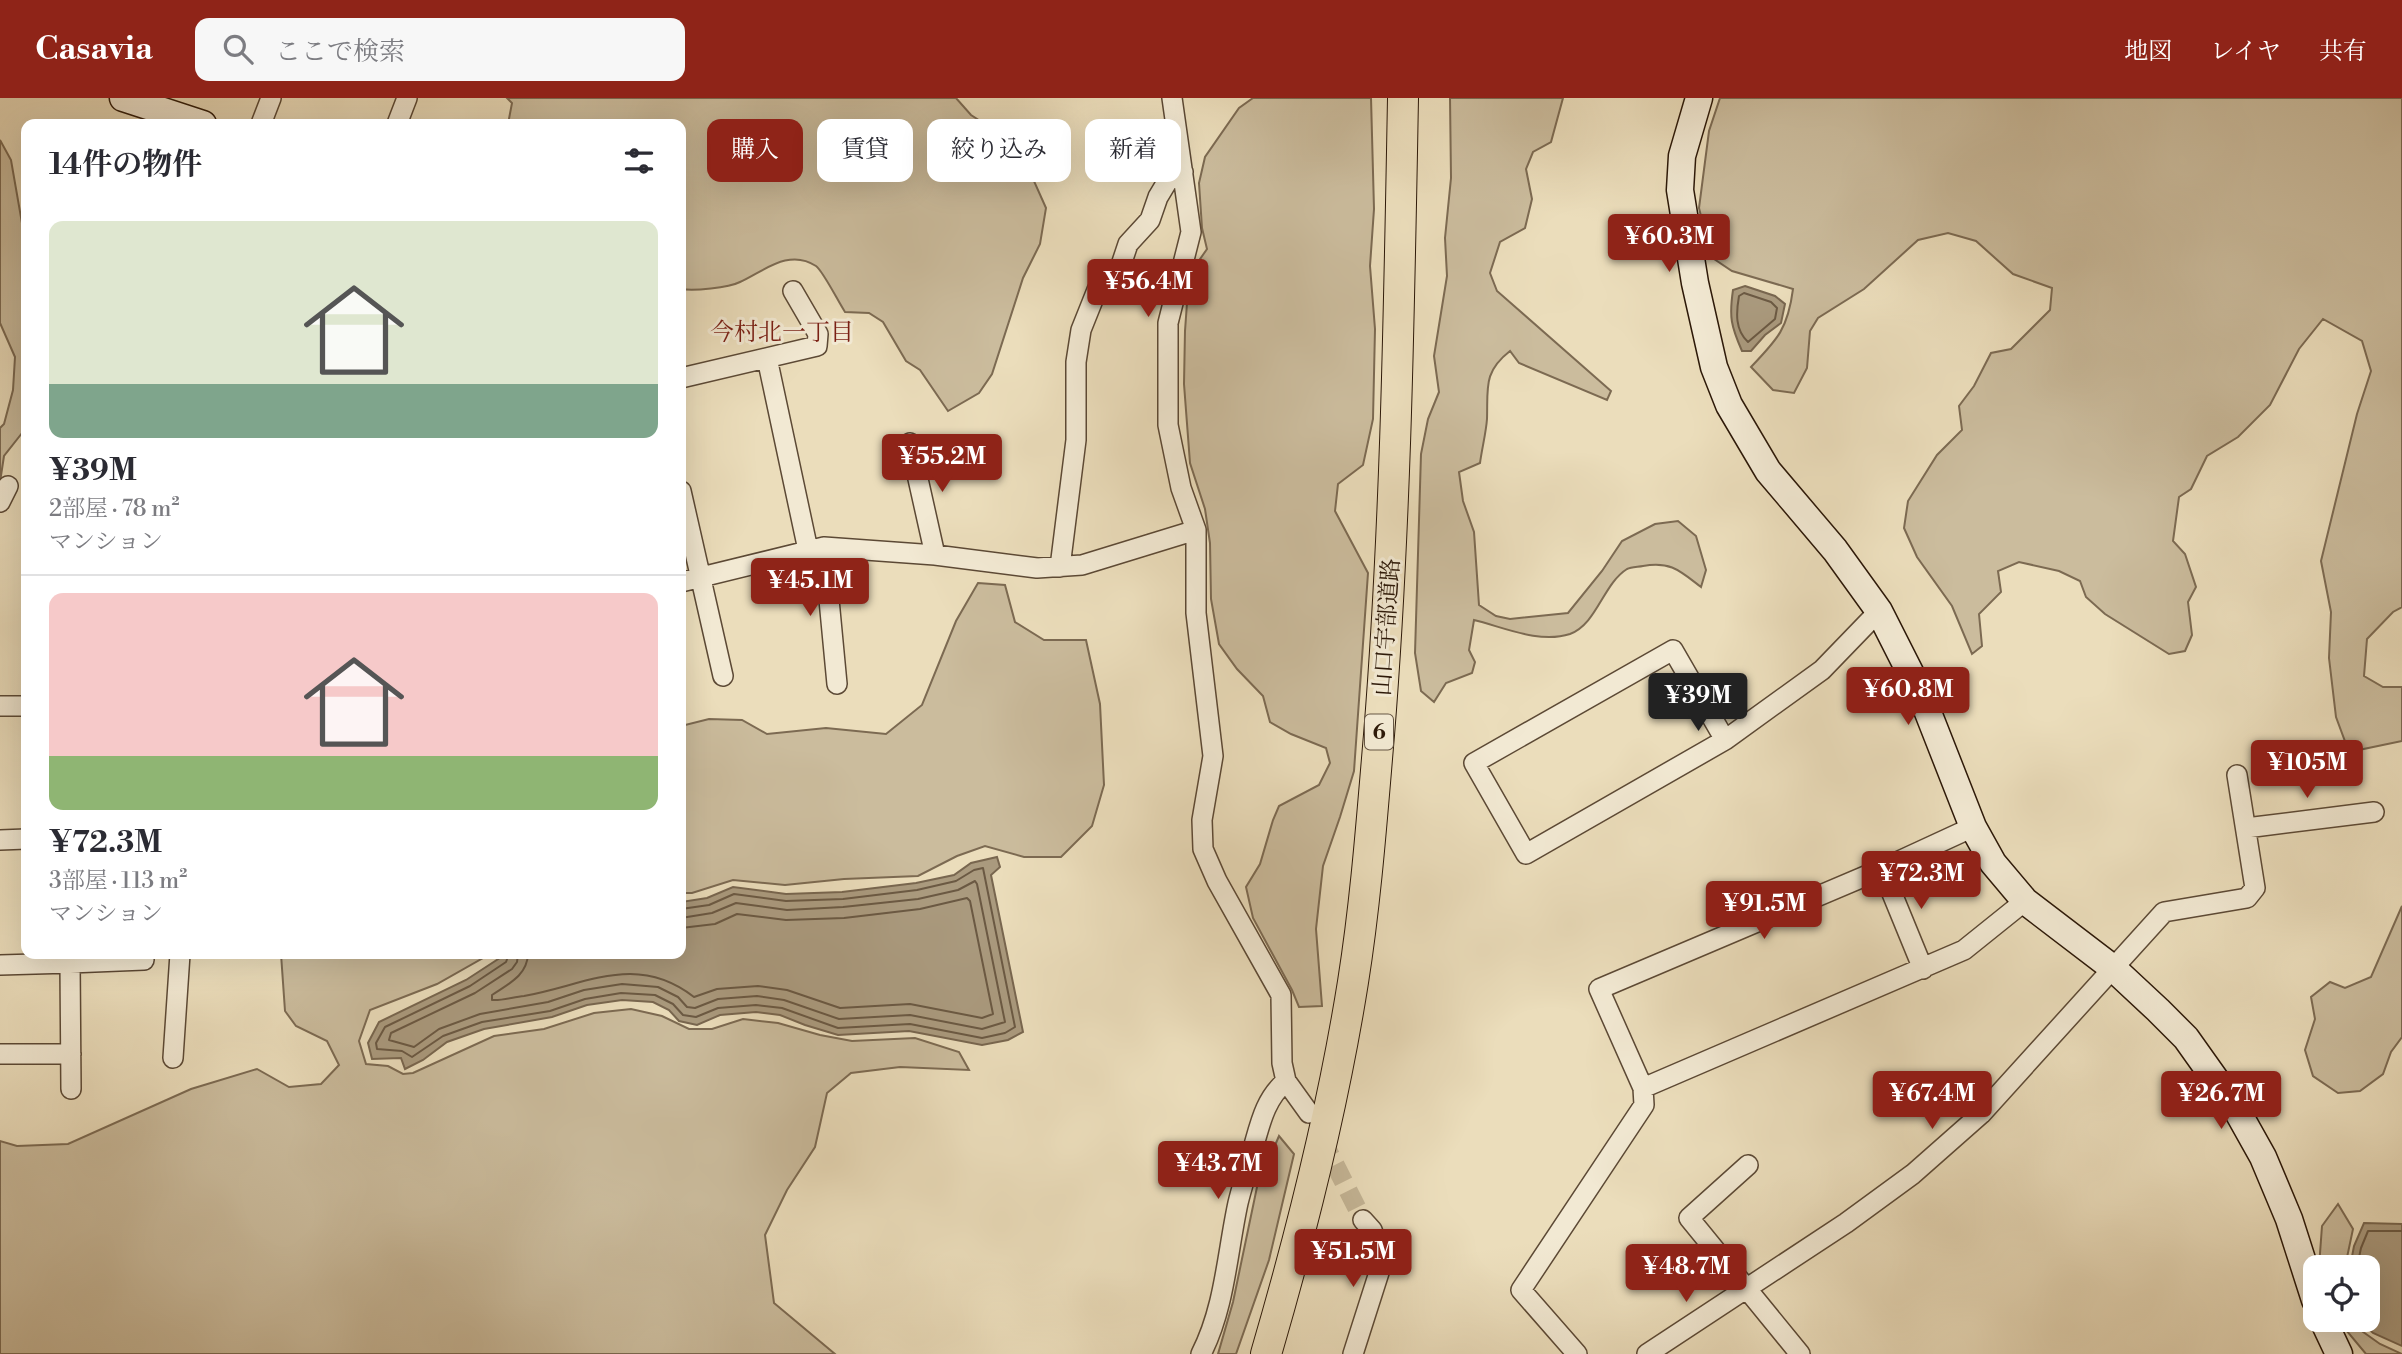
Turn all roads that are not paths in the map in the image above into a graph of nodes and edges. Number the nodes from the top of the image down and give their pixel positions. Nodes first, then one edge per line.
1 (123, 98) edge
2 (271, 98) edge
3 (407, 98) edge
4 (1172, 98) edge
5 (1403, 98) edge
6 (1699, 98) edge
7 (167, 119) edge
8 (263, 119) edge
9 (399, 119) edge
10 (1183, 172) junction
11 (793, 291) dead end
12 (766, 358) junction
13 (686, 377) edge
14 (910, 443) dead end
15 (1196, 530) junction
16 (686, 540) edge
17 (816, 548) junction
18 (935, 555) junction
19 (1059, 567) junction
20 (690, 580) edge
21 (1879, 611) junction
22 (723, 676) dead end
23 (837, 684) dead end
24 (0, 706) edge
25 (21, 706) edge
26 (1725, 740) junction
27 (2237, 775) dead end
28 (2374, 812) dead end
29 (1973, 827) junction
30 (2246, 828) junction
31 (21, 839) edge
32 (0, 840) edge
33 (1882, 869) junction
34 (2025, 901) junction
35 (70, 959) edge
36 (180, 959) edge
37 (144, 960) dead end
38 (0, 965) edge
39 (1923, 969) junction
40 (2115, 970) junction
41 (0, 1054) edge
42 (71, 1054) junction
43 (173, 1058) dead end
44 (1286, 1080) junction
45 (71, 1088) dead end
46 (1643, 1088) junction
47 (1309, 1113) dead end
48 (1748, 1165) dead end
49 (1363, 1220) tunnel mouth
50 (2303, 1263) edge
51 (1747, 1289) junction
52 (2329, 1332) edge
53 (1201, 1354) edge
54 (1266, 1354) edge
55 (1353, 1354) edge
56 (1577, 1354) edge
57 (1647, 1354) edge
58 (1800, 1354) edge
59 (2339, 1354) edge

1 - 7 street
2 - 8 street
3 - 9 street
4 - 10 street
5 - 54 main road, 山口宇部道路 / 6
6 - 21 street
10 - 15 street
10 - 19 street
11 - 12 street
12 - 13 street
12 - 17 street
14 - 18 street
15 - 19 street
15 - 44 street
16 - 20 street
17 - 18 street
17 - 20 street
17 - 23 street
18 - 19 street
20 - 22 street
21 - 26 street
21 - 29 street
24 - 25 street
26 - 26 street
27 - 30 street
28 - 30 street
29 - 33 street
29 - 34 street
30 - 40 street
31 - 32 street
33 - 39 street
33 - 46 street
34 - 39 street
34 - 40 street
35 - 37 street
35 - 38 street
35 - 42 street
36 - 43 street
39 - 46 street
40 - 50 street
40 - 51 street
41 - 42 street
42 - 45 street
44 - 47 street
44 - 53 street
46 - 56 street
48 - 51 street
49 - 55 street
51 - 57 street
51 - 58 street
52 - 59 street

